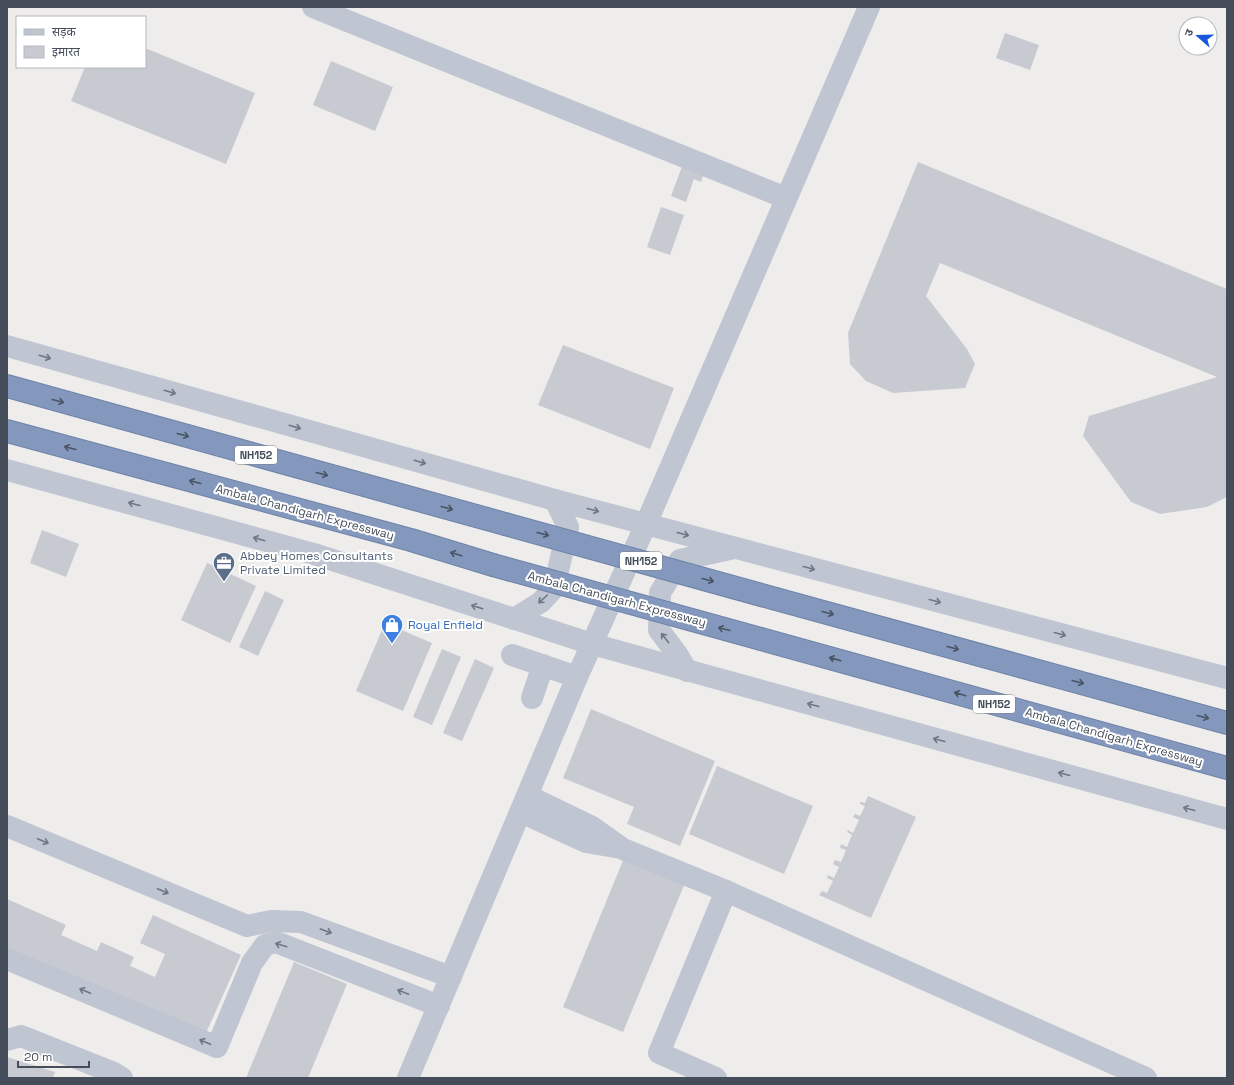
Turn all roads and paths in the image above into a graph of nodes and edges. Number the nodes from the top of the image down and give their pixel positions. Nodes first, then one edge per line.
1 (313, 7) edge
2 (869, 7) edge
3 (786, 198) junction
4 (7, 346) edge
5 (7, 386) edge
6 (7, 431) edge
7 (7, 470) edge
8 (555, 500) junction
9 (646, 524) junction
10 (736, 548) junction
11 (514, 619) junction
12 (592, 644) junction
13 (512, 654) dead end
14 (544, 665) junction
15 (687, 671) junction
16 (577, 677) junction
17 (1227, 678) edge
18 (532, 698) dead end
19 (1227, 723) edge
20 (1227, 768) edge
21 (525, 804) junction
22 (1227, 819) edge
23 (7, 826) edge
24 (726, 891) junction
25 (7, 959) edge
26 (451, 977) junction
27 (439, 1006) junction
28 (7, 1040) edge
29 (122, 1078) edge
30 (408, 1078) edge
31 (716, 1078) edge
32 (1146, 1078) edge

1 - 3 street
2 - 3 street
3 - 9 street
4 -> 8 street
5 -> 19 highway, NH152, bridge
20 -> 6 highway, Ambala Chandigarh Expressway / NH152, bridge
11 -> 7 street
8 -> 9 street
8 -> 11 street
9 -> 10 street
9 - 12 street
15 -> 10 street
10 -> 17 street
11 - 12 street
12 - 15 street
12 - 16 street
13 - 14 street
14 - 16 street
14 - 18 street
22 -> 15 street
16 - 21 street
21 - 24 street
21 - 26 street
23 -> 26 street
24 - 31 street
24 - 32 street
27 -> 25 street
26 - 27 street
27 - 30 street
28 - 29 street

